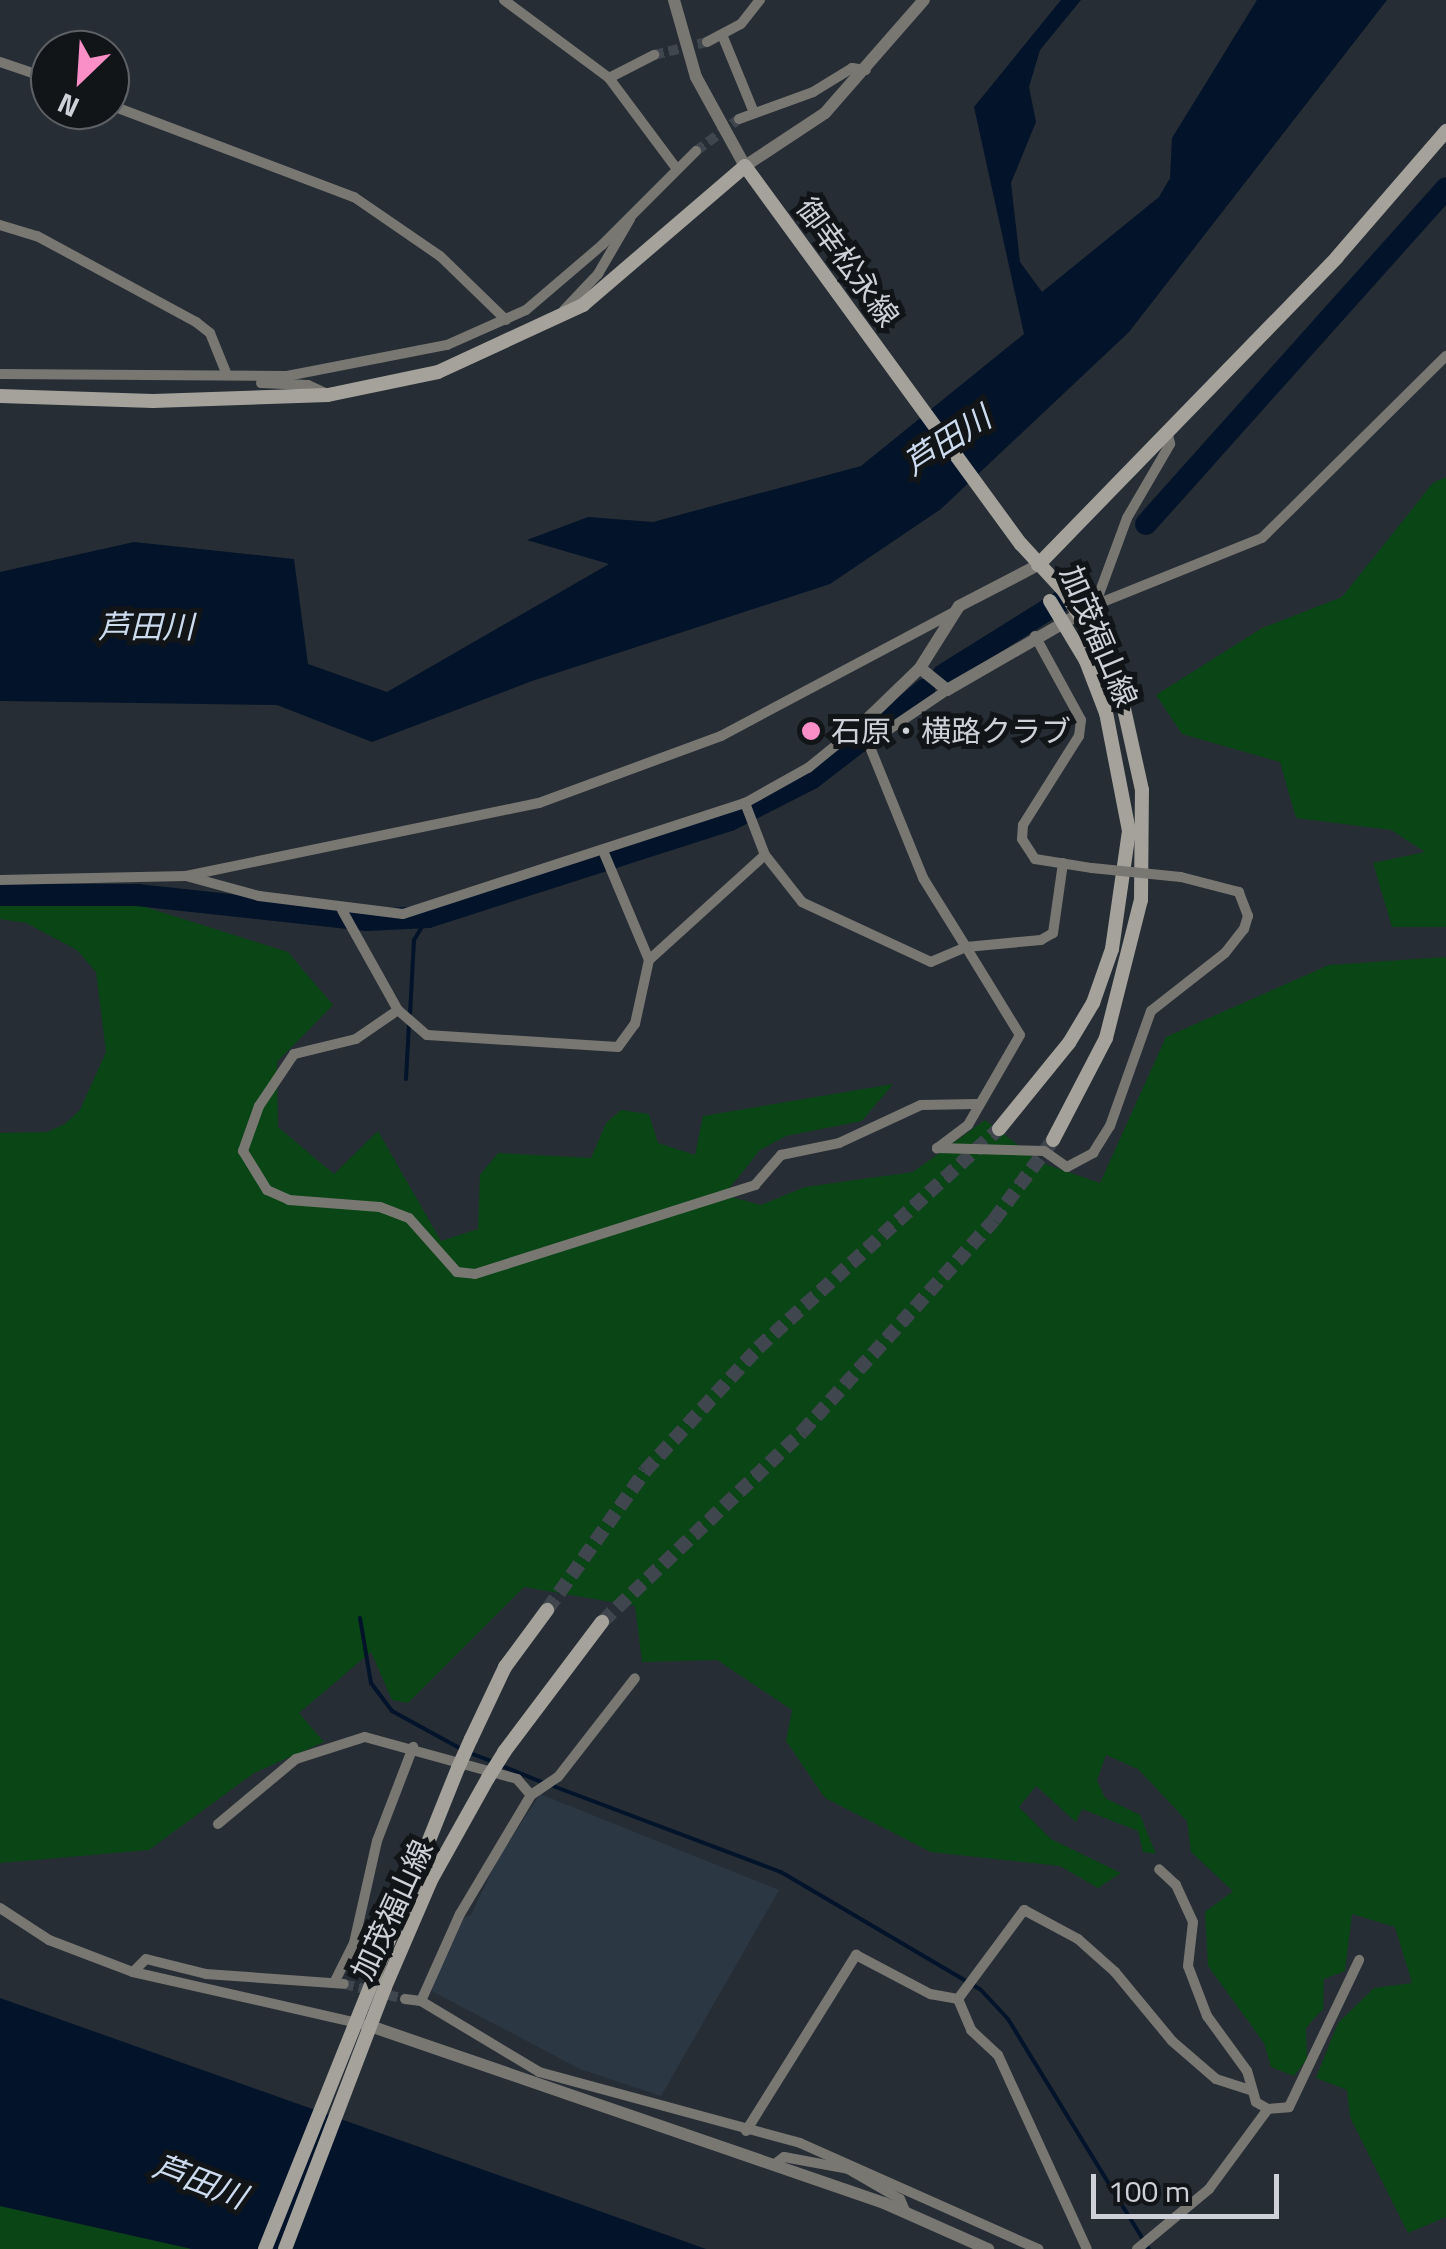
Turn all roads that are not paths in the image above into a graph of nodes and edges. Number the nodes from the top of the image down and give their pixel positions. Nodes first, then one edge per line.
1 (504, 0) edge
2 (674, 0) edge
3 (760, 0) edge
4 (924, 0) edge
5 (723, 37) junction
6 (707, 42) tunnel mouth
7 (654, 55) tunnel mouth
8 (0, 62) edge
9 (866, 70) junction
10 (30, 72) edge
11 (609, 78) junction
12 (753, 110) junction
13 (130, 113) edge
14 (739, 119) tunnel mouth
15 (1446, 131) edge
16 (696, 151) tunnel mouth
17 (745, 166) junction
18 (676, 168) junction
19 (632, 214) junction
20 (0, 226) edge
21 (506, 320) junction
22 (552, 324) junction
23 (1446, 356) edge
24 (0, 374) edge
25 (231, 376) junction
26 (328, 394) junction
27 (0, 396) edge
28 (1167, 430) junction
29 (1038, 564) junction
30 (1095, 605) junction
31 (952, 613) junction
32 (1035, 636) junction
33 (920, 668) junction
34 (946, 690) junction
35 (862, 725) junction
36 (872, 741) junction
37 (748, 809) junction
38 (604, 853) junction
39 (765, 855) junction
40 (1063, 863) junction
41 (186, 876) junction
42 (0, 880) edge
43 (342, 910) junction
44 (966, 947) junction
45 (649, 960) junction
46 (406, 1016) junction
47 (976, 1104) junction
48 (999, 1129) tunnel mouth
49 (1053, 1140) tunnel mouth
50 (547, 1610) tunnel mouth
51 (602, 1622) tunnel mouth
52 (635, 1678) dead end
53 (414, 1747) junction
54 (532, 1795) junction
55 (218, 1824) dead end
56 (1158, 1869) dead end
57 (0, 1908) edge
58 (1359, 1960) dead end
59 (133, 1972) junction
60 (961, 1994) junction
61 (405, 1999) tunnel mouth
62 (421, 2001) junction
63 (351, 2022) junction
64 (370, 2026) junction
65 (569, 2088) junction
66 (1249, 2090) junction
67 (1268, 2109) junction
68 (746, 2132) junction
69 (776, 2164) junction
70 (849, 2166) junction
71 (906, 2213) junction
72 (1138, 2248) edge
73 (265, 2249) edge
74 (285, 2249) edge
75 (988, 2249) edge
76 (1038, 2249) edge
77 (1086, 2249) edge

1 - 11 street
2 - 17 street
3 - 5 street
4 - 9 street
5 - 6 street
5 - 12 street
7 - 11 street
8 - 10 street
9 - 12 street
9 - 17 street
11 - 18 street
12 - 14 street
13 - 21 street
15 - 28 main road
16 - 18 street
17 - 22 main road
17 - 29 main road, 御幸松永線
18 - 19 street
19 - 21 street
19 - 22 street
20 - 25 street
21 - 25 street
22 - 26 main road
23 - 30 street
24 - 25 street
25 - 26 street
26 - 27 main road
28 - 29 main road
28 - 30 street
29 - 31 street
29 - 48 main road, 加茂福山線, bridge
29 - 49 main road, 加茂福山線, bridge
30 - 32 street
31 - 33 street
31 - 41 street
32 - 34 street
32 - 40 street
33 - 34 street
33 - 35 street
34 - 36 street
35 - 36 street
35 - 37 street
36 - 44 street
37 - 38 street
37 - 39 street
38 - 43 street
38 - 45 street
39 - 44 street
39 - 45 street
40 - 44 street
40 - 47 street, bridge
41 - 42 street
41 - 43 street
43 - 46 street
44 - 47 street
45 - 46 street
46 - 47 street
50 - 63 main road, 加茂福山線, bridge
51 - 64 main road, 加茂福山線, bridge
52 - 54 street
53 - 54 street
53 - 55 street
53 - 59 street
54 - 62 street
56 - 66 street
57 - 59 street
58 - 67 street
59 - 63 street
60 - 66 street
60 - 68 street
60 - 77 street
61 - 62 street
62 - 65 street
63 - 64 street
63 - 73 main road, 加茂福山線
64 - 65 street
64 - 74 main road, 加茂福山線
65 - 68 street
65 - 69 street
66 - 67 street
67 - 72 street
68 - 70 street
69 - 70 street
69 - 71 street
70 - 71 street
70 - 76 street
71 - 75 street

